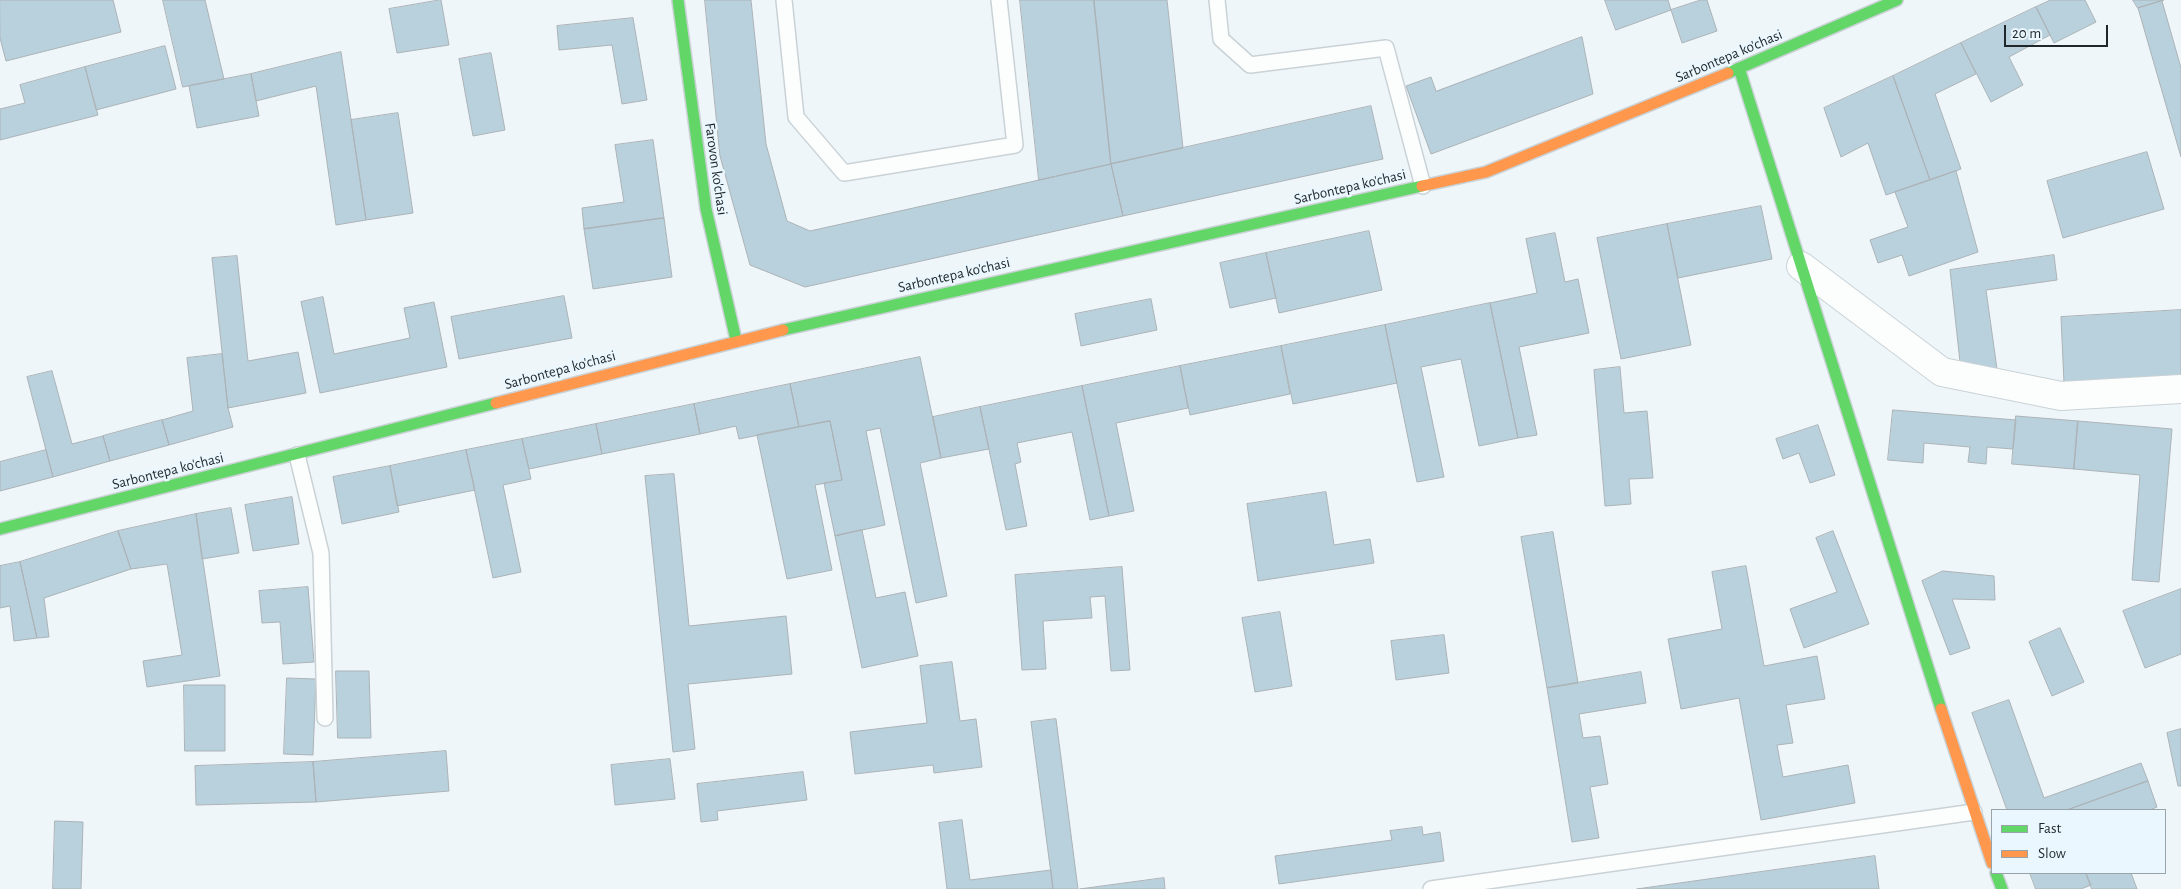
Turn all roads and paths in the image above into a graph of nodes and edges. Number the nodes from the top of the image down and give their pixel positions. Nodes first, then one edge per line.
1 (678, 0) edge
2 (784, 0) edge
3 (999, 0) edge
4 (1217, 0) edge
5 (1897, 0) edge
6 (1739, 68) junction
7 (1422, 186) junction
8 (1801, 266) junction
9 (736, 340) junction
10 (2181, 389) edge
11 (297, 454) junction
12 (0, 529) edge
13 (325, 718) dead end
14 (1974, 812) junction
15 (1991, 860) edge
16 (1996, 874) edge
17 (1431, 889) edge
18 (2002, 889) edge

1 - 9 street, Farovon ko'chasi
2 - 3 lane
4 - 7 lane
5 - 6 street, Sarbontepa ko'chasi
6 - 7 street, Sarbontepa ko'chasi
6 - 8 street
7 - 9 street, Sarbontepa ko'chasi
8 - 10 street
8 - 14 street
9 - 11 street, Sarbontepa ko'chasi
11 - 12 street, Sarbontepa ko'chasi
11 - 13 lane
14 - 15 street
14 - 17 lane
16 - 18 street

